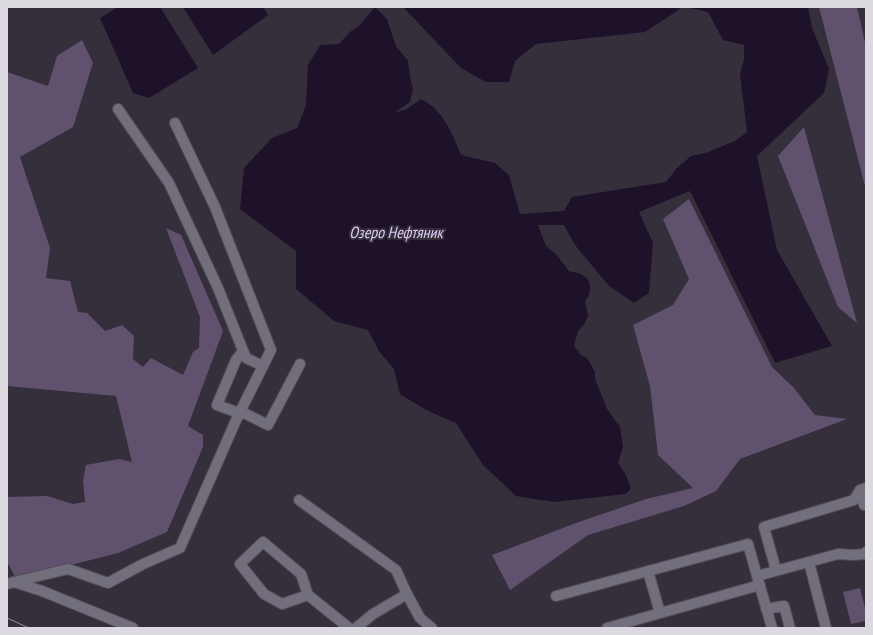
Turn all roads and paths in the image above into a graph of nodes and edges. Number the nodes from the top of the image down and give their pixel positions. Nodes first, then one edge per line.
1 (118, 109) dead end
2 (174, 123) dead end
3 (243, 351) junction
4 (300, 364) dead end
5 (263, 366) junction
6 (239, 414) junction
7 (863, 489) edge
8 (298, 500) dead end
9 (864, 505) dead end
10 (866, 552) edge
11 (809, 562) junction
12 (776, 570) junction
13 (648, 571) junction
14 (758, 581) junction
15 (11, 583) edge
16 (407, 594) junction
17 (308, 595) junction
18 (556, 596) dead end
19 (766, 609) junction
20 (660, 613) junction
21 (133, 628) edge
22 (348, 628) edge
23 (356, 628) edge
24 (432, 628) edge
25 (607, 628) edge
26 (772, 628) edge
27 (790, 628) edge
28 (826, 628) edge

1 - 3 lane
2 - 5 lane
3 - 5 lane
3 - 6 lane
4 - 6 lane
5 - 6 lane
6 - 15 lane
7 - 9 lane
7 - 12 lane
8 - 16 lane
10 - 11 lane
11 - 12 lane
11 - 28 lane
12 - 14 lane
13 - 14 lane
13 - 18 lane
13 - 20 lane
14 - 19 lane
14 - 20 lane
15 - 21 lane
16 - 23 lane
16 - 24 lane
17 - 17 lane
17 - 22 lane
19 - 26 lane
19 - 27 lane
20 - 25 lane

